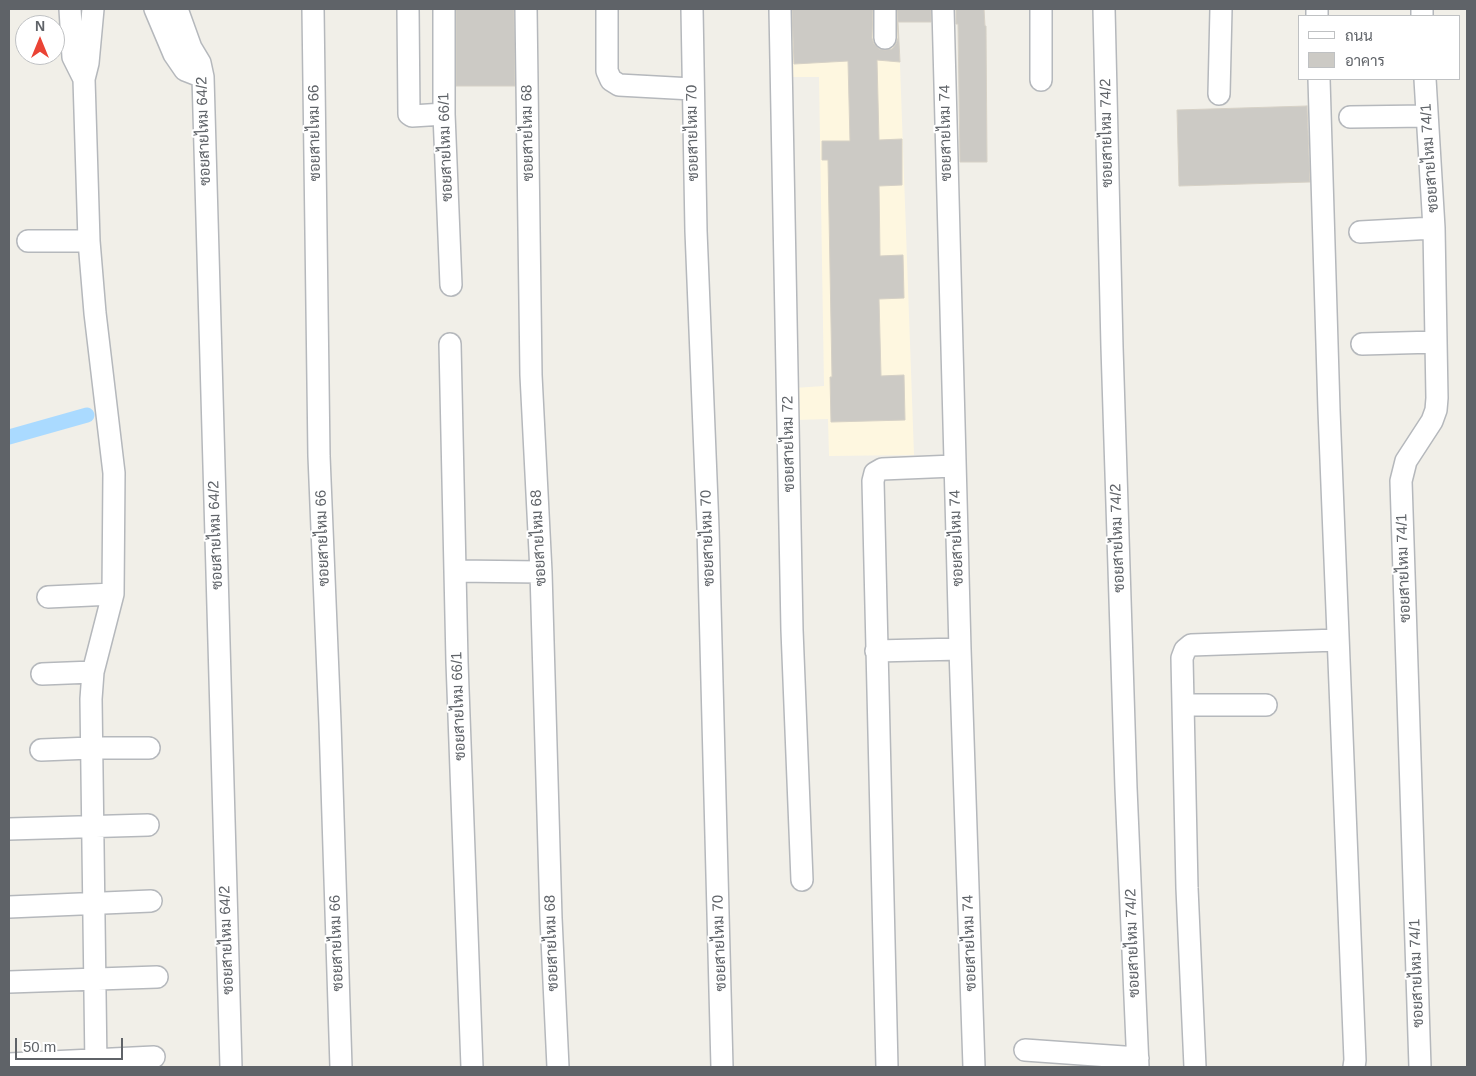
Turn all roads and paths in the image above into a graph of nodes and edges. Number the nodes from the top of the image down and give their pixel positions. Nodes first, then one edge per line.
1 (70, 9) edge
2 (93, 9) edge
3 (155, 9) edge
4 (177, 9) edge
5 (313, 9) edge
6 (408, 9) edge
7 (444, 9) edge
8 (526, 9) edge
9 (607, 9) edge
10 (692, 9) edge
11 (780, 9) edge
12 (885, 9) edge
13 (943, 9) edge
14 (1041, 9) edge
15 (1104, 9) edge
16 (1221, 9) edge
17 (885, 38) dead end
18 (203, 77) junction
19 (84, 79) junction
20 (1041, 80) dead end
21 (1319, 80) edge
22 (1425, 80) edge
23 (692, 89) junction
24 (1219, 94) dead end
25 (444, 114) junction
26 (1427, 116) junction
27 (1350, 117) dead end
28 (1434, 228) junction
29 (1360, 232) dead end
30 (28, 241) dead end
31 (89, 241) junction
32 (451, 285) dead end
33 (1436, 342) junction
34 (450, 344) dead end
35 (1362, 344) dead end
36 (954, 466) junction
37 (455, 571) junction
38 (541, 572) junction
39 (113, 594) junction
40 (48, 597) dead end
41 (1338, 640) junction
42 (960, 649) junction
43 (876, 651) junction
44 (93, 672) junction
45 (42, 674) dead end
46 (1184, 705) junction
47 (1266, 705) dead end
48 (91, 748) junction
49 (149, 748) dead end
50 (41, 750) dead end
51 (148, 825) dead end
52 (92, 826) junction
53 (9, 829) edge
54 (802, 880) dead end
55 (151, 901) dead end
56 (93, 904) junction
57 (9, 907) edge
58 (94, 978) junction
59 (157, 978) dead end
60 (9, 982) edge
61 (1025, 1050) dead end
62 (154, 1057) dead end
63 (1138, 1063) edge
64 (9, 1064) edge
65 (96, 1064) edge
66 (231, 1067) edge
67 (341, 1067) edge
68 (472, 1067) edge
69 (558, 1067) edge
70 (722, 1067) edge
71 (887, 1067) edge
72 (974, 1067) edge
73 (1195, 1067) edge
74 (1354, 1067) edge
75 (1420, 1067) edge

1 - 19 street
2 - 19 street
3 - 18 street
4 - 18 street, ซอยสายไหม 64/2
5 - 67 street, ซอยสายไหม 66
6 - 25 street
7 - 25 street, ซอยสายไหม 66/1
8 - 38 street, ซอยสายไหม 68
9 - 23 street
10 - 23 street, ซอยสายไหม 70
11 - 54 street, ซอยสายไหม 72
12 - 17 street
13 - 36 street, ซอยสายไหม 74
14 - 20 street
15 - 63 street, ซอยสายไหม 74/2
16 - 24 street
18 - 66 street, ซอยสายไหม 64/2
19 - 31 street
21 - 41 street
22 - 26 street, ซอยสายไหม 74/1
23 - 70 street, ซอยสายไหม 70
25 - 32 street, ซอยสายไหม 66/1
26 - 27 street
26 - 28 street, ซอยสายไหม 74/1
28 - 29 street
28 - 33 street, ซอยสายไหม 74/1
30 - 31 street
31 - 39 street
33 - 35 street
33 - 75 street, ซอยสายไหม 74/1
34 - 37 street, ซอยสายไหม 66/1
36 - 42 street, ซอยสายไหม 74
36 - 43 street
37 - 38 street
37 - 68 street, ซอยสายไหม 66/1
38 - 69 street, ซอยสายไหม 68
39 - 40 street
39 - 44 street
41 - 46 street
41 - 74 street
42 - 43 street
42 - 72 street, ซอยสายไหม 74
43 - 71 street
44 - 45 street
44 - 48 street
46 - 47 street
46 - 73 street
48 - 49 street
48 - 50 street
48 - 52 street
51 - 52 street
52 - 53 street
52 - 56 street
55 - 56 street
56 - 57 street
56 - 58 street
58 - 59 street
58 - 60 street
58 - 65 street
61 - 63 street
62 - 65 street
64 - 65 street

